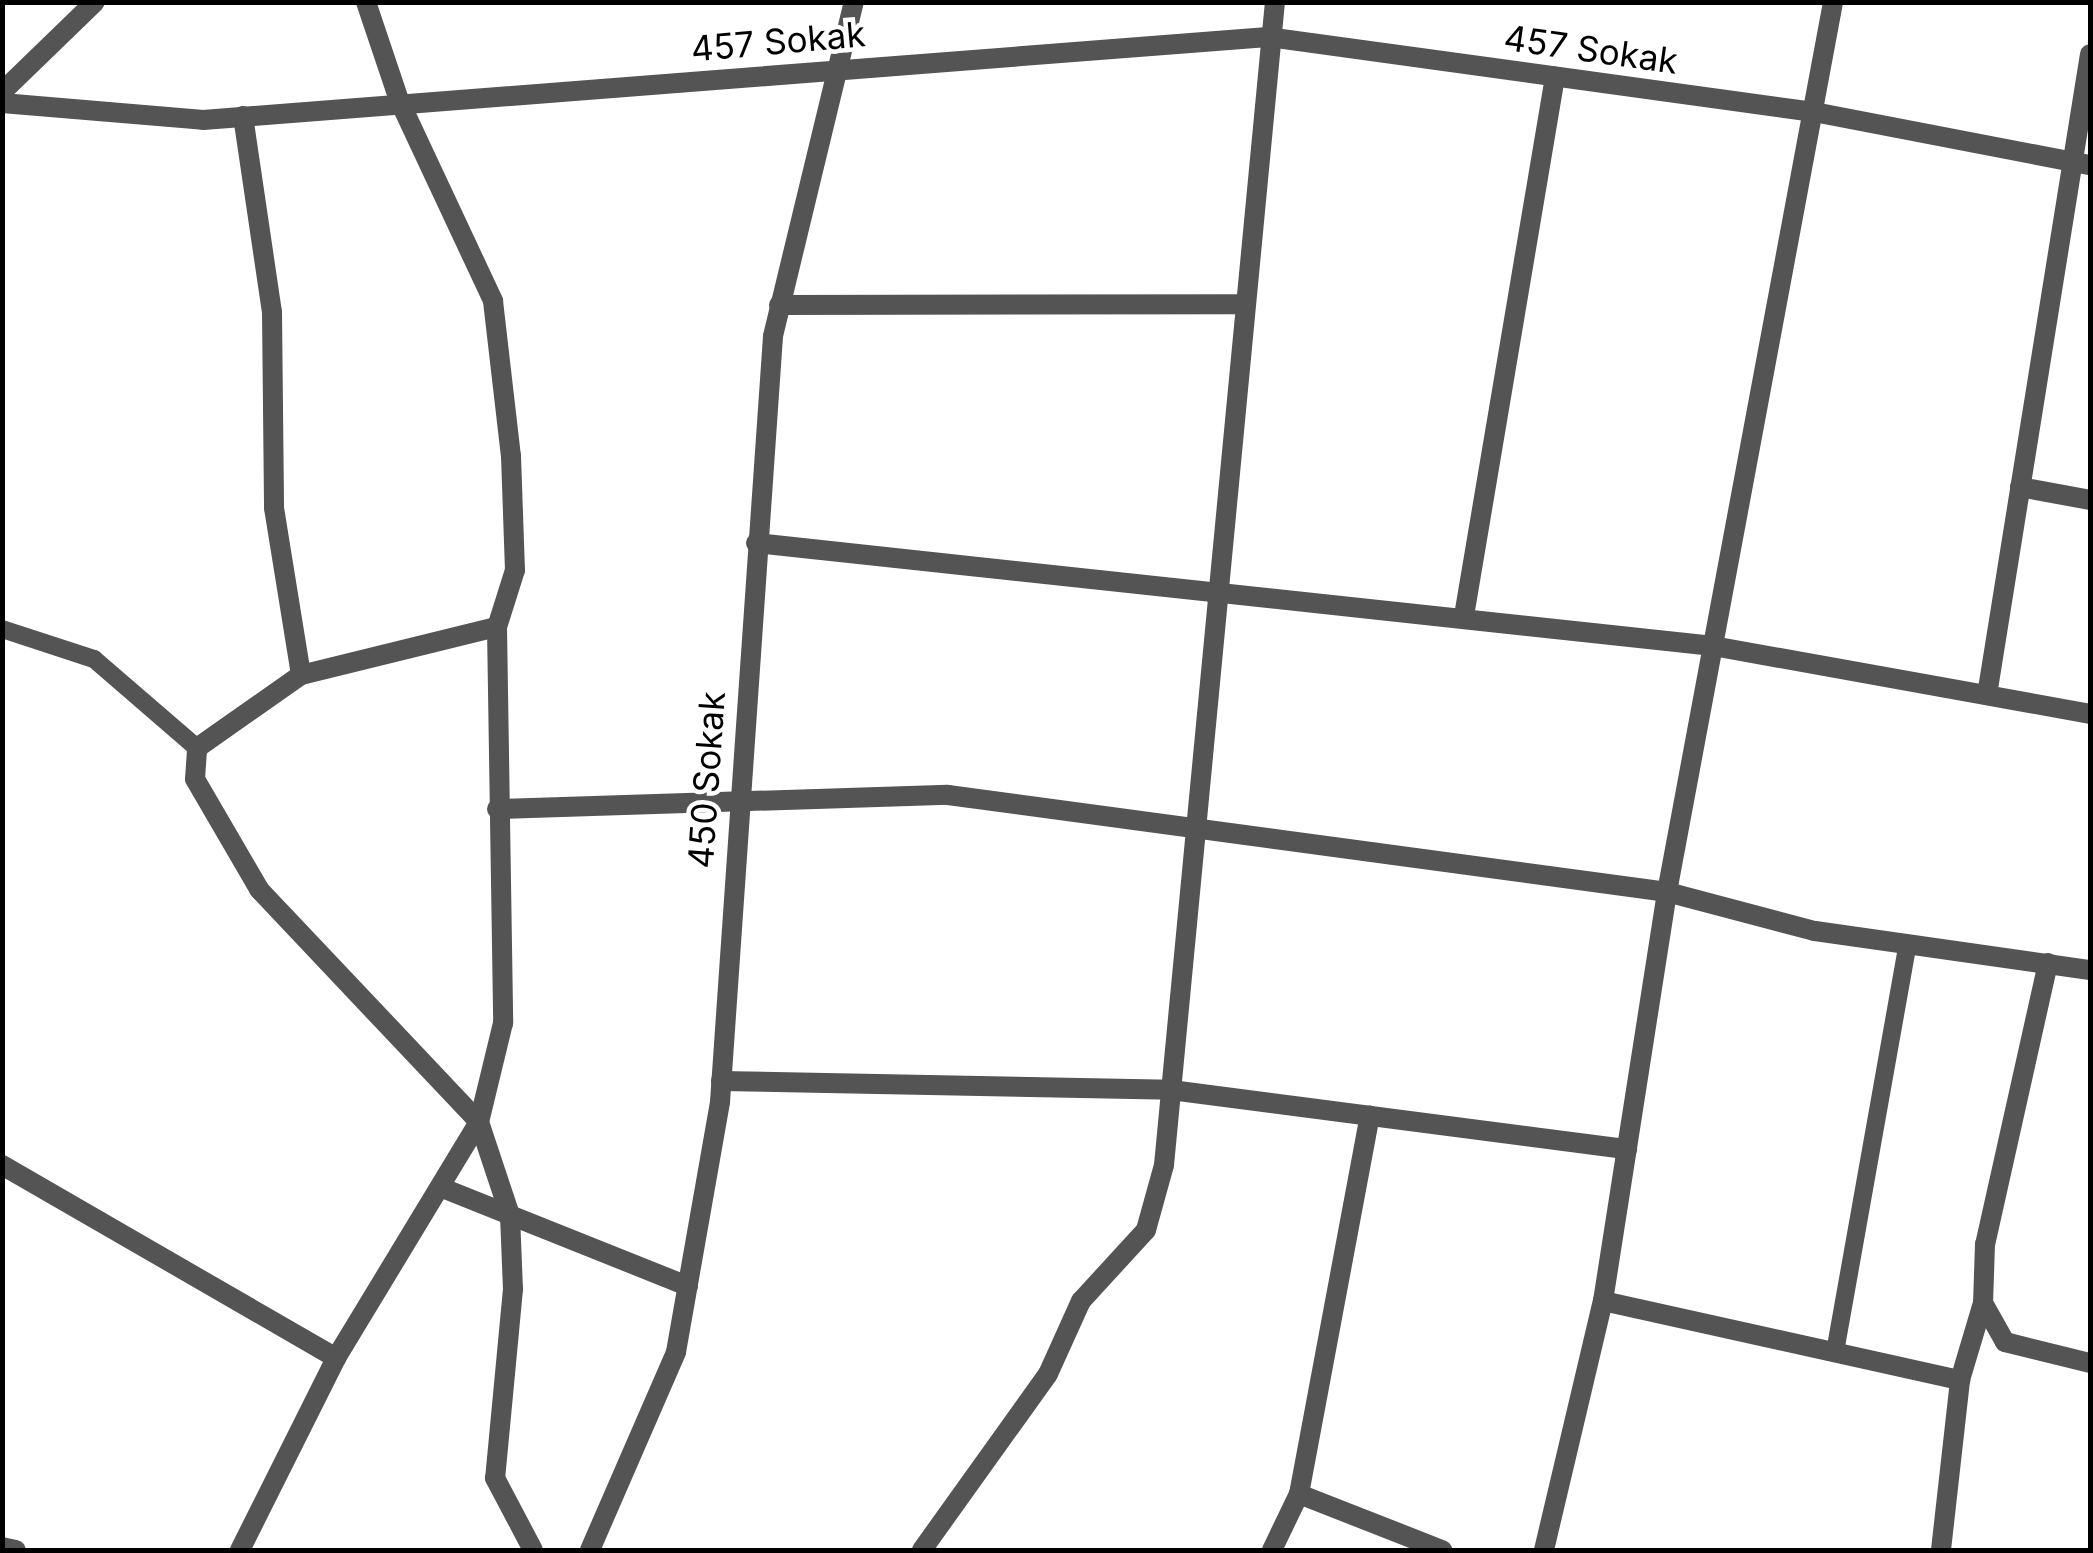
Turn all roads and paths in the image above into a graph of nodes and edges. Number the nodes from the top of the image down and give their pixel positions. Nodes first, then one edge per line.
1 (95, 2) edge
2 (366, 2) edge
3 (854, 2) edge
4 (1275, 2) edge
5 (1833, 2) edge
6 (1268, 38) junction
7 (2090, 54) edge
8 (831, 69) junction
9 (1556, 77) junction
10 (2, 92) edge
11 (399, 100) junction
12 (2, 103) edge
13 (1814, 112) junction
14 (243, 116) junction
15 (2080, 163) edge
16 (1244, 304) junction
17 (779, 306) junction
18 (2020, 487) junction
19 (2090, 500) edge
20 (756, 543) junction
21 (1217, 586) junction
22 (1464, 616) junction
23 (497, 627) junction
24 (2, 629) edge
25 (1713, 646) junction
26 (301, 675) junction
27 (1987, 695) junction
28 (2090, 714) edge
29 (197, 748) junction
30 (736, 800) junction
31 (497, 810) junction
32 (1194, 828) junction
33 (1667, 892) junction
34 (1908, 944) junction
35 (2048, 964) junction
36 (2090, 970) edge
37 (720, 1080) junction
38 (1171, 1090) junction
39 (1370, 1116) junction
40 (479, 1122) junction
41 (1627, 1149) junction
42 (2, 1165) edge
43 (440, 1187) junction
44 (510, 1215) junction
45 (688, 1286) junction
46 (1603, 1301) junction
47 (1983, 1303) junction
48 (1835, 1352) junction
49 (336, 1358) junction
50 (2090, 1363) edge
51 (1960, 1380) junction
52 (1299, 1494) junction
53 (2, 1547) edge
54 (16, 1550) edge
55 (240, 1550) edge
56 (533, 1550) edge
57 (590, 1550) edge
58 (922, 1550) edge
59 (1272, 1550) edge
60 (1442, 1550) edge
61 (1544, 1550) edge
62 (1941, 1550) edge

1 - 10 street
2 - 11 street
3 - 8 street, 450 Sokak
4 - 6 street
5 - 13 street
6 - 8 street, 457 Sokak
6 - 9 street, 457 Sokak
6 - 16 street
7 - 15 street
8 - 11 street, 457 Sokak
8 - 17 street, 450 Sokak
9 - 13 street, 457 Sokak
9 - 22 street
11 - 14 street, 457 Sokak
11 - 23 street
12 - 14 street, 457 Sokak
13 - 15 street, 457 Sokak
13 - 25 street
14 - 26 street
15 - 18 street
16 - 17 street
16 - 21 street
17 - 20 street, 450 Sokak
18 - 19 street
18 - 27 street
20 - 21 street
20 - 30 street, 450 Sokak
21 - 22 street
21 - 32 street
22 - 25 street
23 - 26 street
23 - 31 street
24 - 29 lane
25 - 27 street
25 - 33 street
26 - 29 street
27 - 28 street
29 - 40 street
30 - 31 street
30 - 32 street
30 - 37 street, 450 Sokak
31 - 40 street
32 - 33 street
32 - 38 street
33 - 34 street
33 - 41 street
34 - 35 street
34 - 48 lane
35 - 36 street
35 - 47 street
37 - 38 street
37 - 45 street, 450 Sokak
38 - 39 street
38 - 58 street
39 - 41 street
39 - 52 street
40 - 43 street
40 - 44 street
41 - 46 street
42 - 49 street
43 - 44 street
43 - 49 street
44 - 45 street
44 - 56 street
45 - 57 street, 450 Sokak
46 - 48 street
46 - 61 street
47 - 50 street
47 - 51 street
48 - 51 street
49 - 55 street
51 - 62 street
52 - 59 street
52 - 60 street
53 - 54 street

